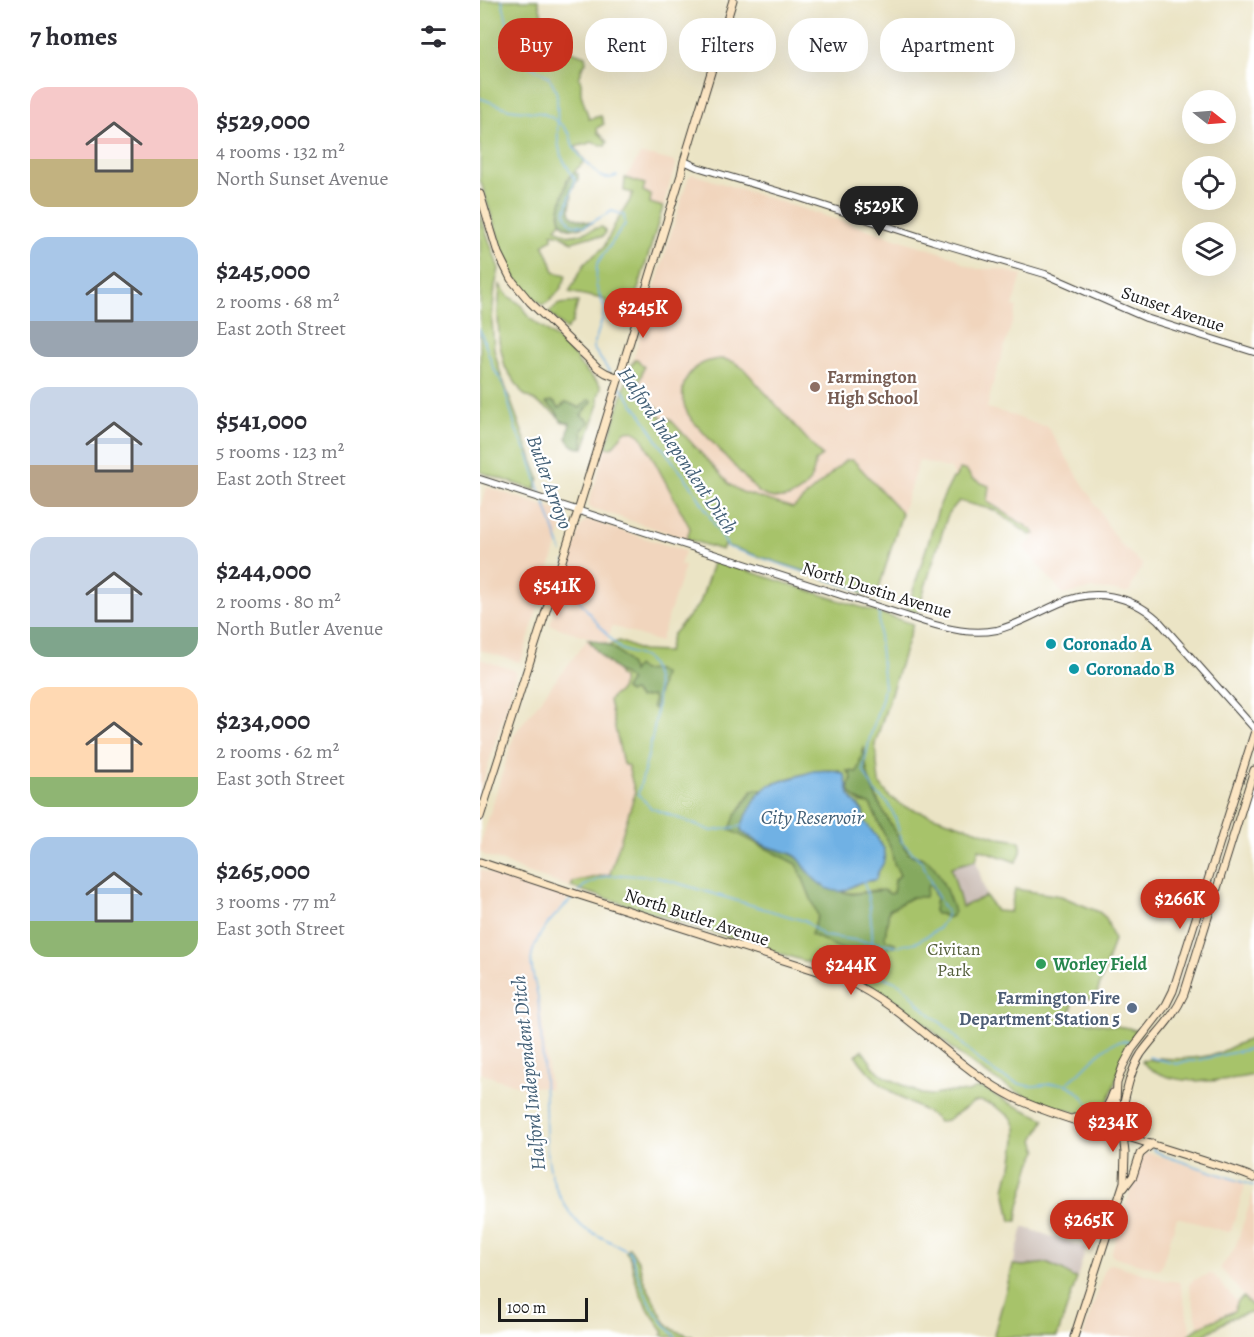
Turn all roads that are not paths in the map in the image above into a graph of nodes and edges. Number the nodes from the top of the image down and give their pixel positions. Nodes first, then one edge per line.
1 (733, 0) edge
2 (684, 161) junction
3 (480, 194) edge
4 (1254, 352) edge
5 (619, 378) junction
6 (480, 479) edge
7 (578, 511) junction
8 (1254, 728) edge
9 (1254, 734) edge
10 (1254, 770) edge
11 (480, 817) edge
12 (480, 861) edge
13 (1117, 1083) junction
14 (1121, 1116) junction
15 (1069, 1119) junction
16 (1123, 1136) junction
17 (1152, 1144) junction
18 (1254, 1178) edge
19 (1121, 1193) junction
20 (1074, 1337) edge

1 - 2 main road
2 - 4 street, Sunset Avenue
2 - 5 main road
3 - 5 main road
5 - 7 main road
6 - 7 street, North Dustin Avenue
7 - 8 street, North Dustin Avenue
7 - 11 main road
9 - 13 main road
10 - 14 main road
12 - 15 main road, North Butler Avenue
13 - 14 main road
13 - 15 main road
14 - 16 main road
15 - 16 main road, North Butler Avenue
16 - 17 main road, North Butler Avenue
16 - 19 main road
17 - 18 main road, North Butler Avenue
17 - 19 main road
19 - 20 main road

